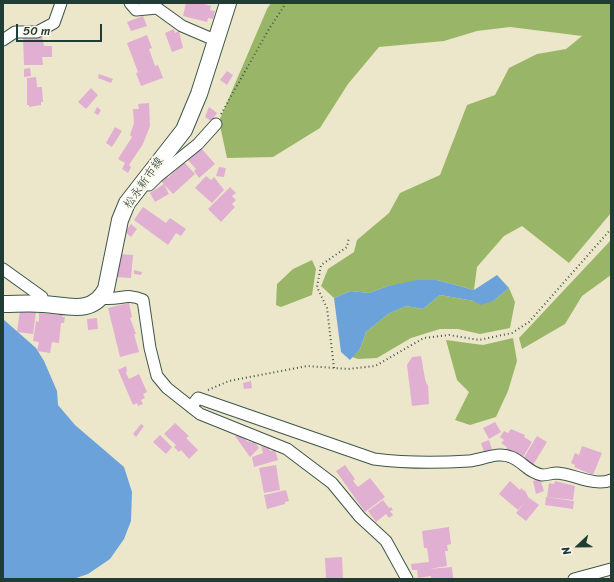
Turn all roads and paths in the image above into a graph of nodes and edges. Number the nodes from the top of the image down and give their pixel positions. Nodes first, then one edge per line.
1 (61, 3) edge
2 (130, 3) edge
3 (228, 3) edge
4 (286, 3) edge
5 (3, 40) edge
6 (216, 41) junction
7 (216, 124) joint
8 (122, 216) junction
9 (611, 229) edge
10 (349, 237) dead end
11 (3, 269) edge
12 (101, 298) junction
13 (3, 304) edge
14 (44, 304) junction
15 (334, 368) junction
16 (194, 403) junction
17 (611, 480) edge
18 (611, 569) edge
19 (407, 579) edge
20 (574, 579) edge

1 - 5 street
2 - 6 street
3 - 6 main road, 松永新市線
4 - 7 path
6 - 8 main road, 松永新市線
7 - 8 street
8 - 12 main road, 松永新市線
9 - 15 path
10 - 15 path
11 - 14 street
12 - 14 main road
12 - 16 street
13 - 14 main road
15 - 16 path
16 - 17 street
16 - 19 street
18 - 20 street

